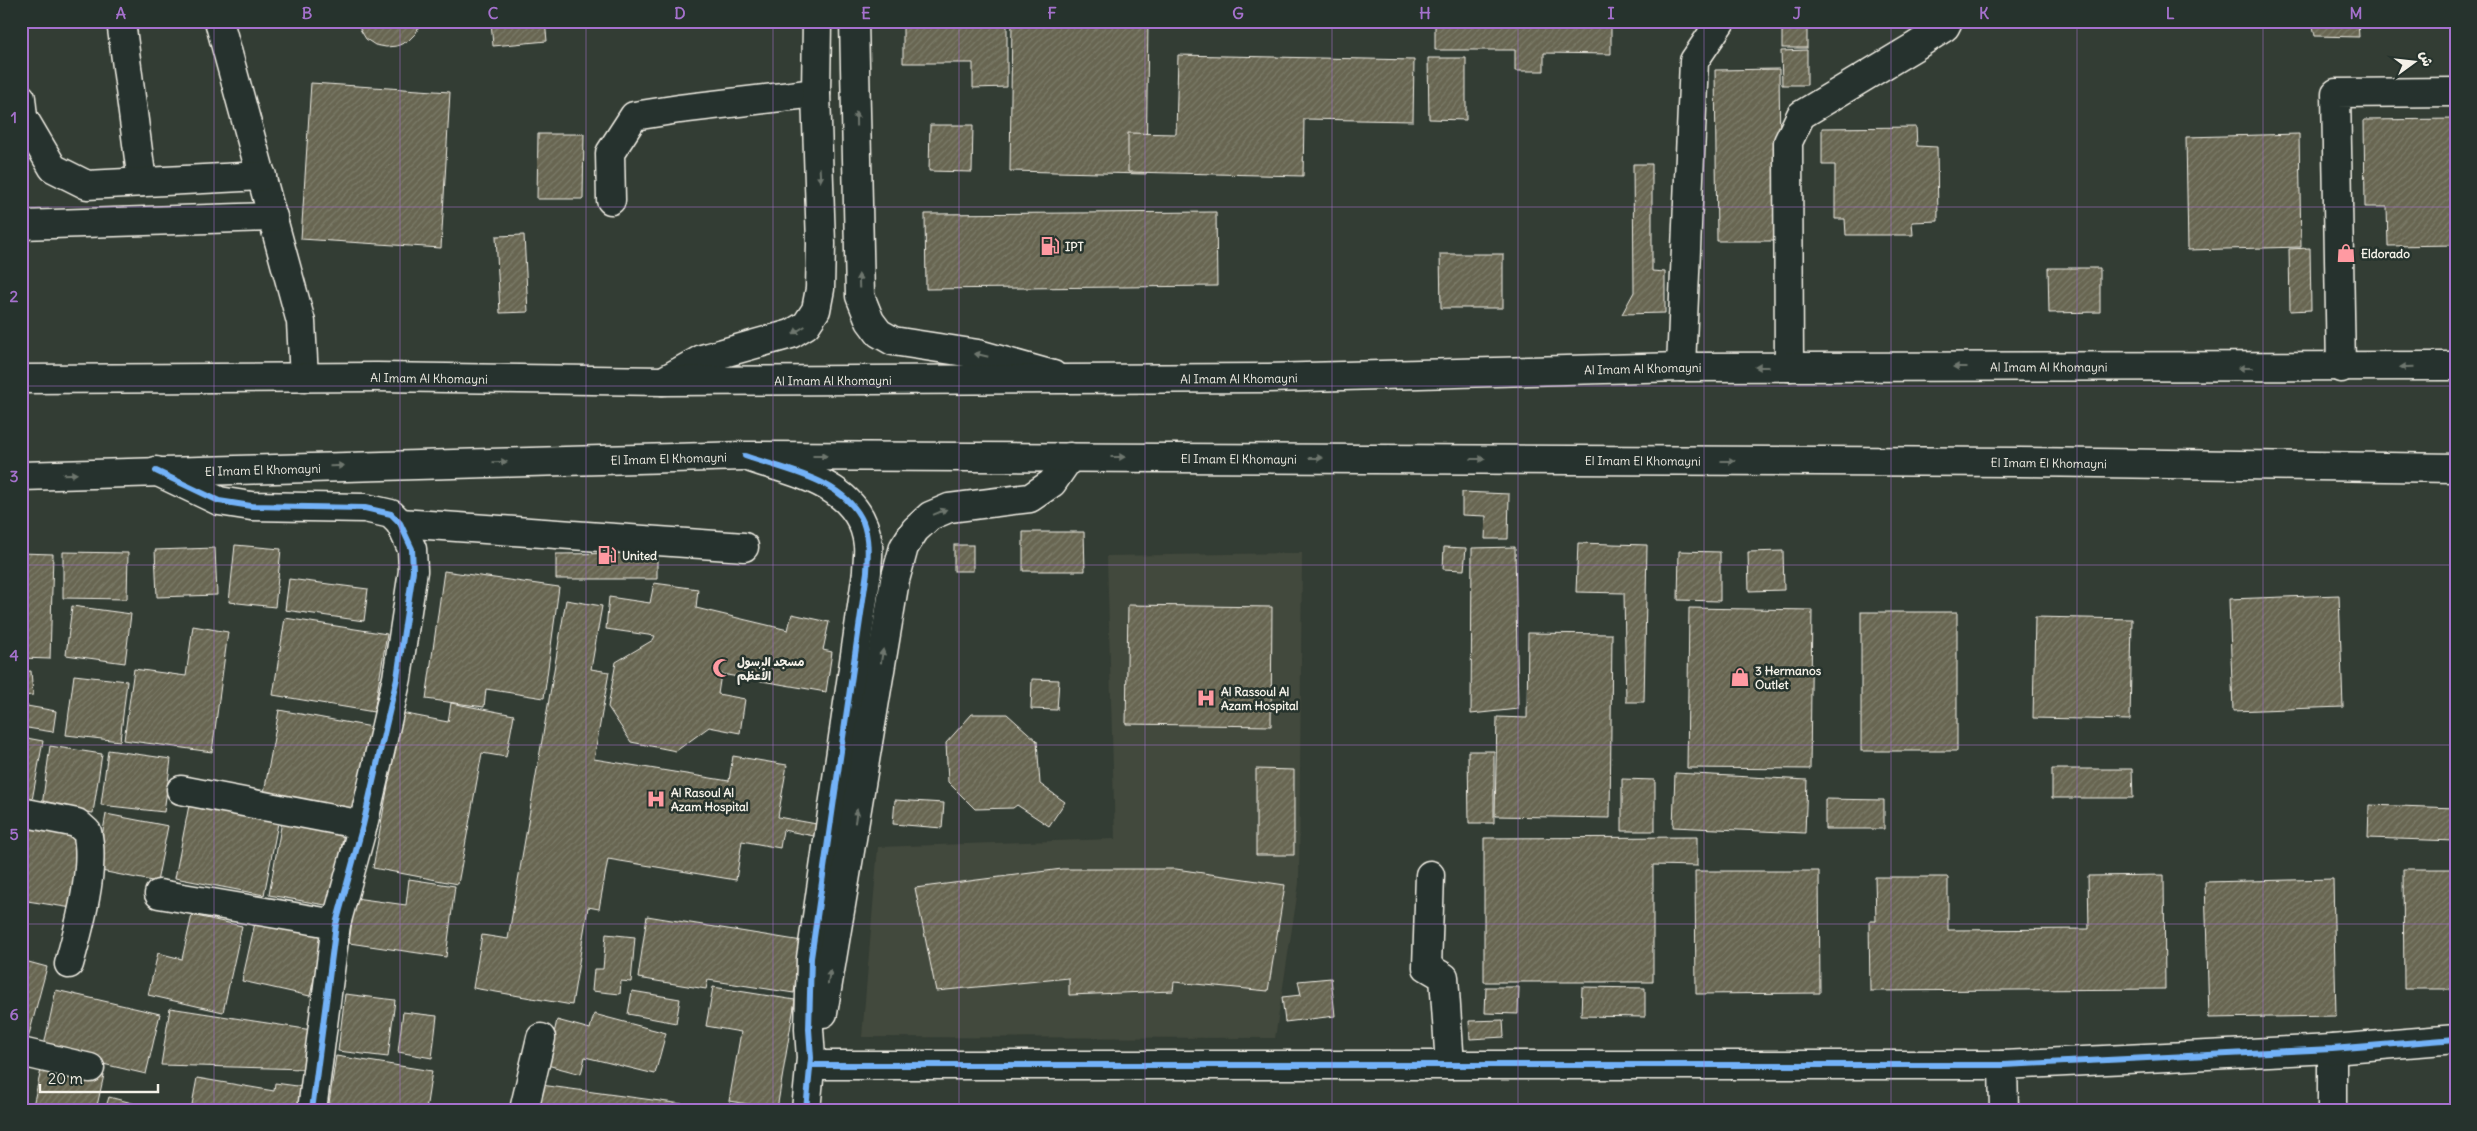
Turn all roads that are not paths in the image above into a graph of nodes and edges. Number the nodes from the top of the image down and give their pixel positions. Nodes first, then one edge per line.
1 (121, 21) edge
2 (219, 21) edge
3 (817, 21) edge
4 (854, 21) edge
5 (1720, 21) edge
6 (1948, 21) edge
7 (2456, 92) edge
8 (816, 93) junction
9 (21, 98) edge
10 (262, 176) junction
11 (142, 182) junction
12 (612, 200) dead end
13 (273, 217) junction
14 (21, 225) edge
15 (2456, 366) edge
16 (1681, 367) junction
17 (1789, 367) junction
18 (2341, 368) junction
19 (304, 378) junction
20 (1062, 378) junction
21 (21, 379) edge
22 (663, 381) junction
23 (745, 456) junction
24 (1070, 457) junction
25 (2456, 468) edge
26 (156, 471) junction
27 (21, 476) edge
28 (400, 524) junction
29 (868, 545) junction
30 (744, 547) dead end
31 (904, 547) junction
32 (181, 790) dead end
33 (21, 812) edge
34 (363, 825) junction
35 (1430, 876) dead end
36 (160, 894) dead end
37 (336, 924) junction
38 (69, 964) dead end
39 (541, 1038) dead end
40 (2456, 1039) edge
41 (2332, 1049) junction
42 (21, 1052) edge
43 (811, 1061) junction
44 (1450, 1065) junction
45 (2003, 1065) junction
46 (90, 1068) dead end
47 (312, 1110) edge
48 (524, 1110) edge
49 (806, 1110) edge
50 (2004, 1110) edge
51 (2332, 1110) edge

1 - 11 main road
2 - 10 main road
3 - 8 main road
20 -> 4 main road
5 - 16 main road
6 - 17 main road
7 - 18 main road
8 - 12 main road
8 -> 22 main road
9 - 11 main road
10 - 11 main road
10 - 13 main road
13 - 14 main road
13 - 19 main road
15 -> 18 main road, Al Imam Al Khomayni
17 -> 16 main road, Al Imam Al Khomayni
16 - 20 main road, Al Imam Al Khomayni
18 -> 17 main road, Al Imam Al Khomayni
19 - 21 main road, Al Imam Al Khomayni
19 - 22 main road, Al Imam Al Khomayni
20 - 22 main road, Al Imam Al Khomayni
23 -> 24 main road, El Imam El Khomayni
26 -> 23 main road, El Imam El Khomayni
23 - 29 main road
24 -> 25 main road, El Imam El Khomayni
31 -> 24 main road
27 -> 26 main road, El Imam El Khomayni
26 - 28 main road
28 - 30 main road
28 - 34 main road
29 - 31 main road
29 - 43 main road
43 -> 31 main road
32 - 34 main road
33 - 38 main road
34 - 37 main road
35 - 44 main road
36 - 37 main road
37 - 47 main road
39 - 48 main road
40 - 41 main road
41 - 45 main road
41 - 51 main road
42 - 46 main road
43 - 44 main road
43 - 49 main road
44 - 45 main road
45 - 50 main road

